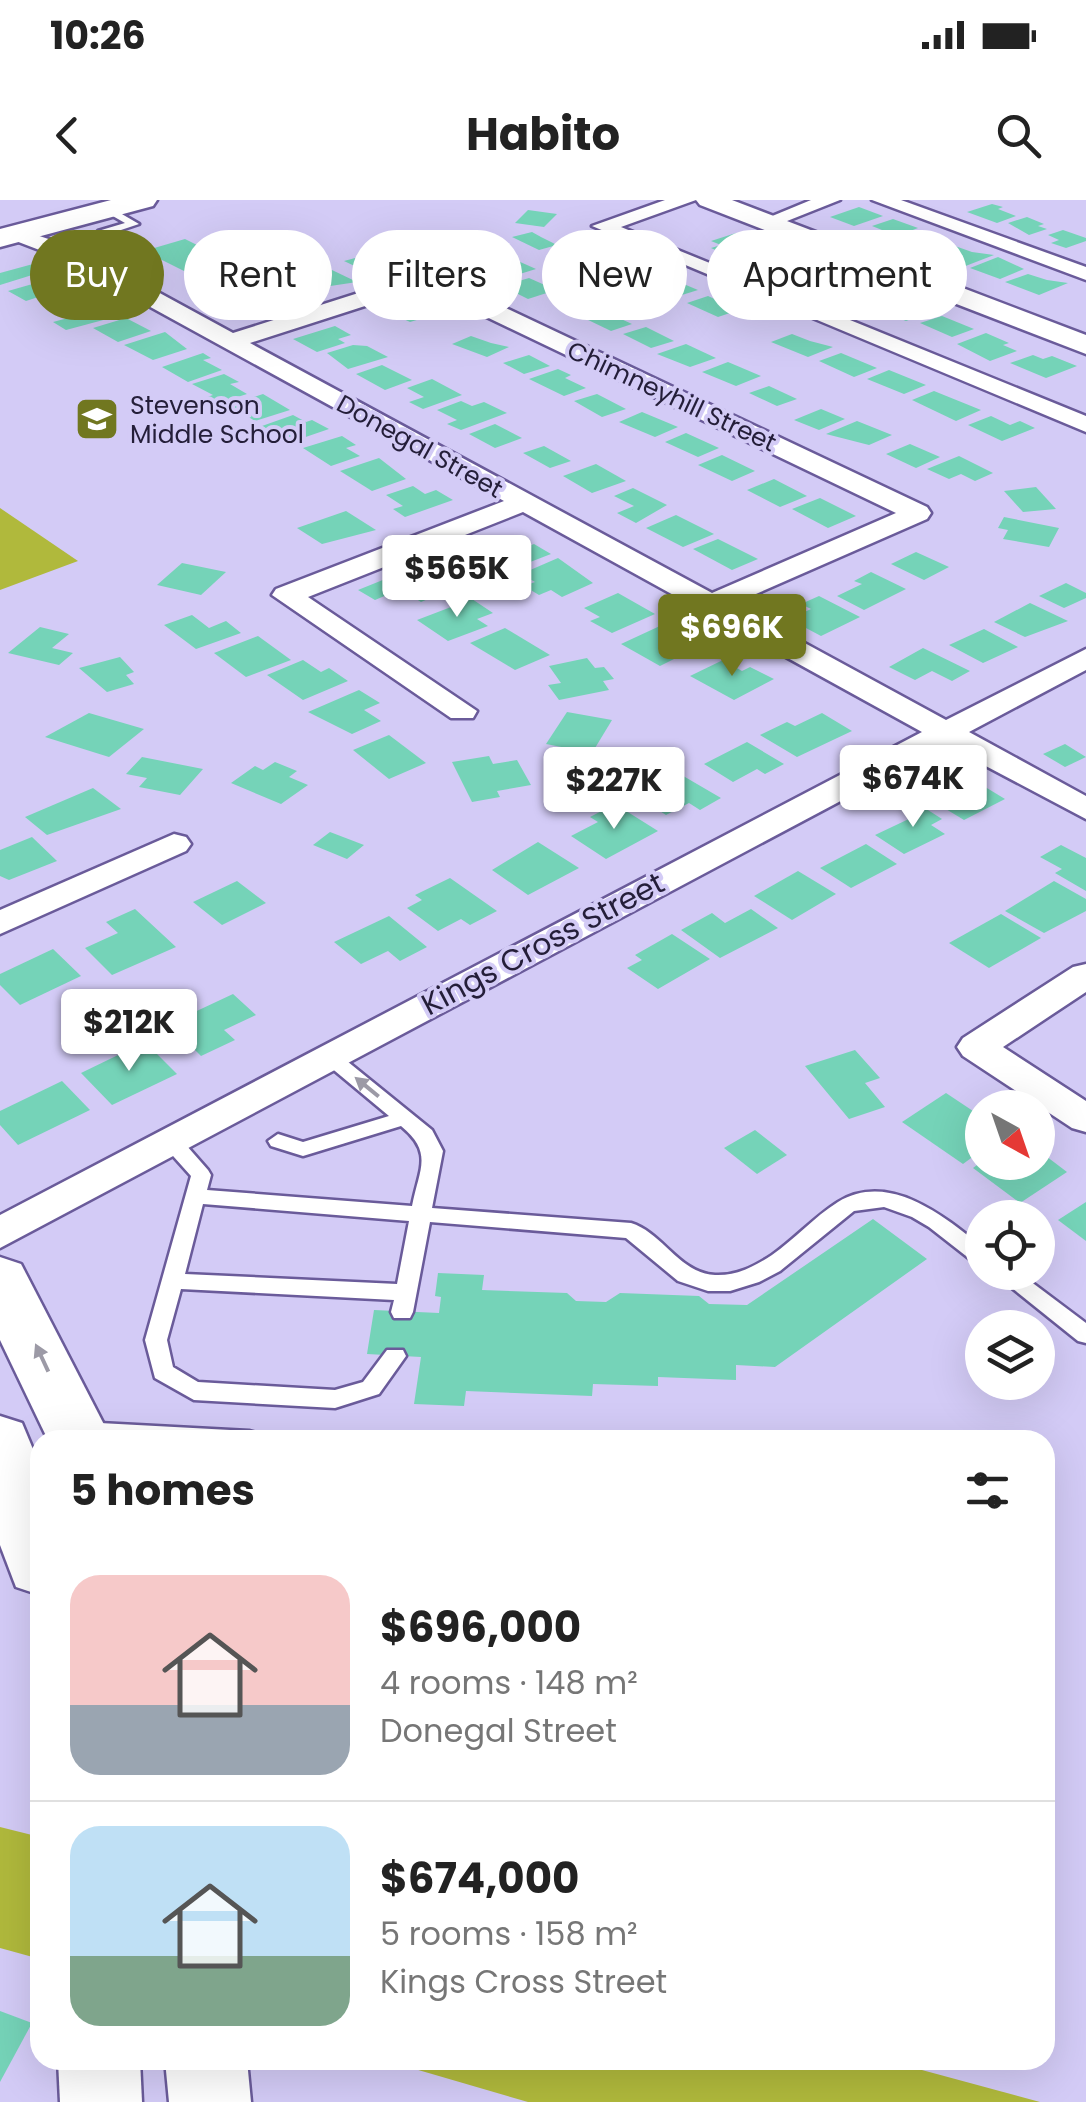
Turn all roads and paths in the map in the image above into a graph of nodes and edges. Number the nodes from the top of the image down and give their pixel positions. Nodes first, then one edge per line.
1 (143, 200) edge
2 (686, 200) edge
3 (709, 200) edge
4 (830, 200) edge
5 (882, 200) edge
6 (108, 209) junction
7 (765, 223) junction
8 (44, 226) junction
9 (49, 230) edge
10 (115, 230) edge
11 (7, 236) edge
12 (1086, 274) edge
13 (164, 306) edge
14 (230, 342) junction
15 (1086, 346) edge
16 (1086, 425) edge
17 (523, 503) junction
18 (710, 604) junction
19 (1086, 658) edge
20 (462, 710) dead end
21 (945, 731) junction
22 (1086, 809) edge
23 (174, 844) dead end
24 (0, 923) edge
25 (1086, 976) edge
26 (330, 1057) junction
27 (404, 1118) junction
28 (1086, 1119) edge
29 (278, 1141) dead end
30 (172, 1142) junction
31 (196, 1196) junction
32 (420, 1214) junction
33 (0, 1233) edge
34 (965, 1245) edge
35 (0, 1279) edge
36 (173, 1281) junction
37 (1026, 1290) edge
38 (1086, 1334) edge
39 (395, 1356) dead end
40 (75, 1430) edge
41 (3, 1459) edge
42 (30, 1538) edge
43 (99, 2070) edge
44 (207, 2070) edge
45 (100, 2102) edge
46 (210, 2102) edge

1 - 6 main road
2 - 16 street
3 - 7 street
4 - 7 street
5 - 12 street
6 - 8 main road
6 - 10 lane
7 - 15 street
8 - 9 street, Donegal Street
8 - 11 main road
13 - 14 street, Donegal Street
14 - 17 street, Donegal Street
14 - 18 street, Chimneyhill Street
17 - 18 street, Donegal Street
17 - 20 street
18 - 21 street, Donegal Street
19 - 21 street, Kings Cross Street
21 - 22 street, Donegal Street
21 - 26 street, Kings Cross Street
23 - 24 street
25 - 28 street
27 -> 26 lane
26 - 30 street, Kings Cross Street
27 - 29 lane
27 - 32 lane
30 - 31 lane
30 - 33 street, Kings Cross Street
31 - 32 lane
31 - 36 lane
32 - 34 lane
32 - 36 lane
40 -> 35 main road
36 - 39 lane
37 - 38 lane
41 - 42 main road
43 - 45 main road
44 - 46 main road

